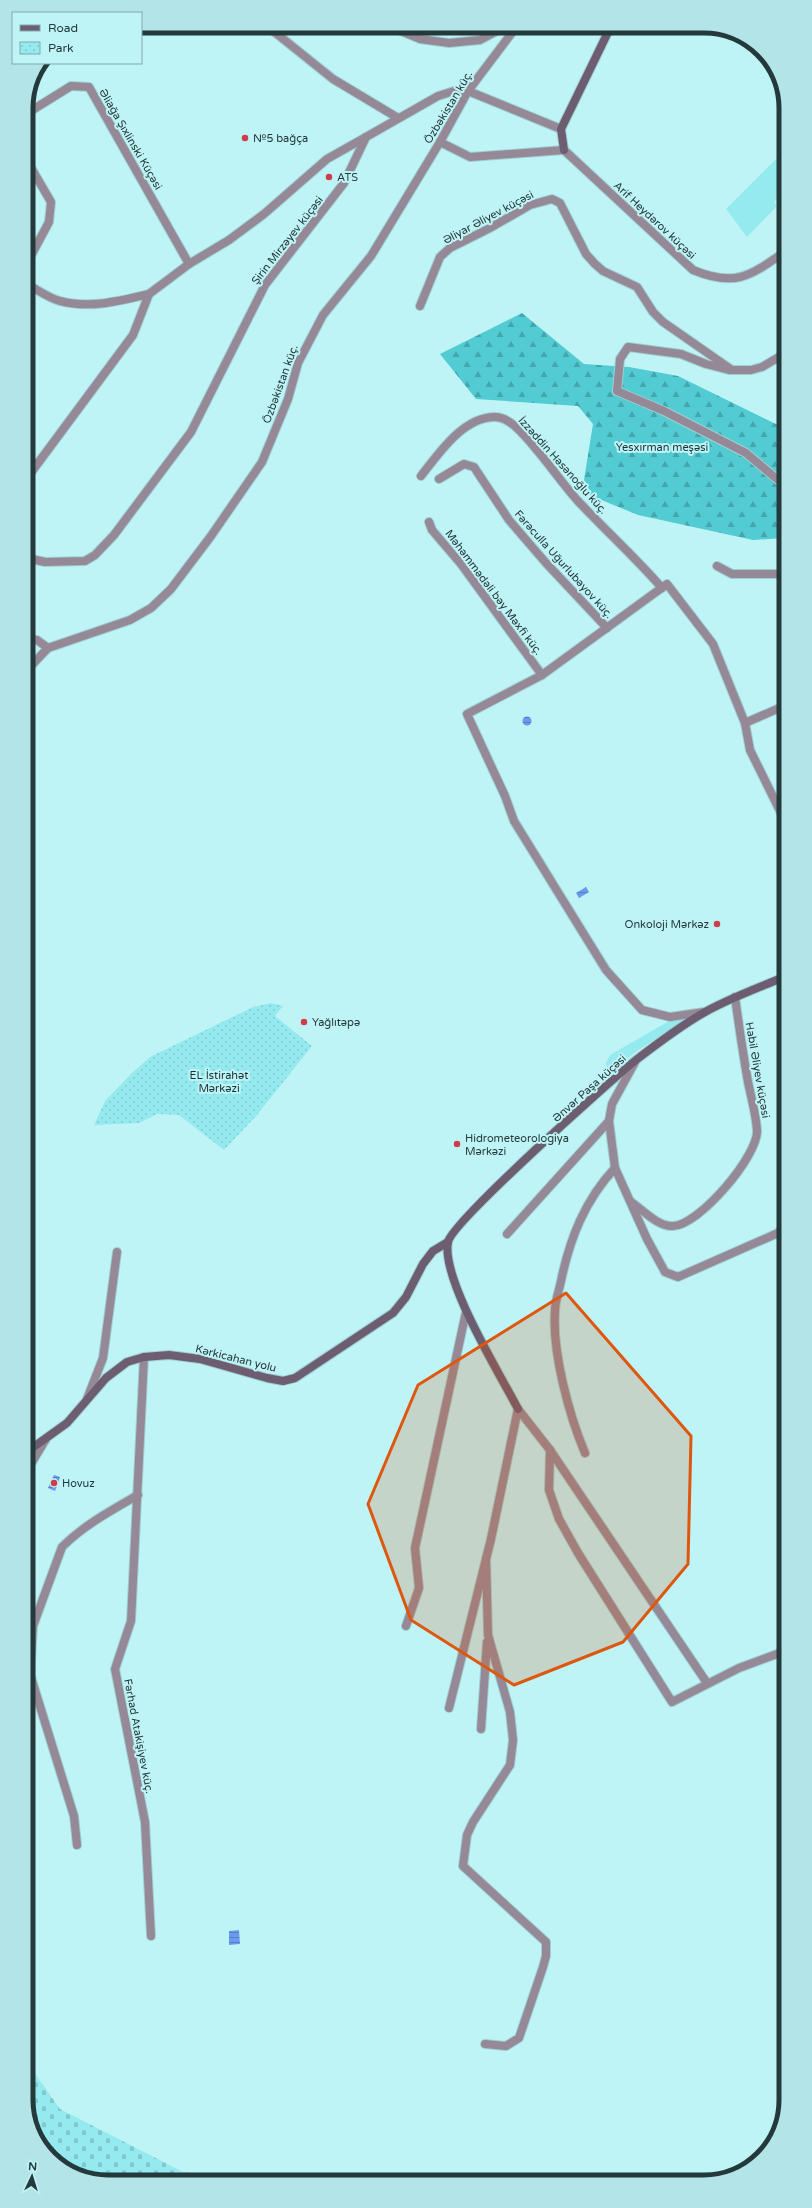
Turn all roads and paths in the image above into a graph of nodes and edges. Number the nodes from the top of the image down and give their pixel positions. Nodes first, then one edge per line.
1 (276, 33) edge
2 (406, 33) edge
3 (493, 33) edge
4 (512, 33) edge
5 (608, 33) edge
6 (468, 91) junction
7 (33, 110) edge
8 (398, 118) junction
9 (561, 129) junction
10 (366, 137) junction
11 (440, 142) junction
12 (564, 150) junction
13 (33, 172) edge
14 (33, 252) edge
15 (779, 255) edge
16 (189, 264) junction
17 (33, 288) edge
18 (149, 294) junction
19 (420, 306) dead end
20 (779, 357) edge
21 (732, 370) junction
22 (33, 470) edge
23 (421, 476) dead end
24 (439, 479) dead end
25 (779, 481) edge
26 (429, 522) dead end
27 (33, 559) edge
28 (717, 566) dead end
29 (779, 574) edge
30 (662, 588) junction
31 (607, 628) junction
32 (33, 640) edge
33 (48, 648) junction
34 (33, 664) edge
35 (542, 675) junction
36 (779, 708) edge
37 (745, 723) junction
38 (779, 809) edge
39 (779, 979) edge
40 (735, 997) junction
41 (705, 1012) junction
42 (637, 1059) junction
43 (609, 1120) junction
44 (615, 1168) junction
45 (630, 1201) junction
46 (779, 1232) edge
47 (507, 1234) dead end
48 (448, 1242) junction
49 (117, 1252) dead end
50 (466, 1312) junction
51 (144, 1357) junction
52 (86, 1400) junction
53 (518, 1409) junction
54 (46, 1438) junction
55 (33, 1447) edge
56 (550, 1450) junction
57 (585, 1453) dead end
58 (33, 1460) edge
59 (138, 1495) junction
60 (486, 1559) junction
61 (33, 1626) edge
62 (406, 1626) dead end
63 (488, 1635) junction
64 (779, 1653) edge
65 (33, 1684) edge
66 (706, 1684) junction
67 (448, 1708) dead end
68 (481, 1729) dead end
69 (77, 1845) dead end
70 (151, 1936) dead end
71 (485, 2044) dead end

1 - 8 street
2 - 3 street
4 - 6 street, Özbəkistan küç.
5 - 9 street
6 - 8 street
6 - 9 street
6 - 11 street, Özbəkistan küç.
7 - 16 street, Əliağa Şıxlinski Küçəsi
8 - 10 street
9 - 12 street
10 - 16 street
10 - 27 street, Şirin Mirzəyev küçəsi
11 - 12 street
11 - 33 street, Özbəkistan küç.
12 - 15 street, Arif Heydərov küçəsi
13 - 14 street
16 - 18 street
17 - 18 street
18 - 22 street
19 - 21 street, Əliyar Əliyev küçəsi
20 - 21 street
21 - 25 street
23 - 30 street, İzzəddin Həsənoğlu küç.
24 - 31 street, Fərəculla Uğurlubəyov küç.
26 - 35 street, Məhəmmədəli bəy Məxfi küç.
28 - 29 street
30 - 31 street
30 - 37 street, İzzəddin Həsənoğlu küç.
31 - 35 street
32 - 33 street
33 - 34 street, Özbəkistan küç.
35 - 41 street
36 - 37 street
37 - 38 street
39 - 40 street, Ənvər Paşa küçəsi
40 - 41 street, Ənvər Paşa küçəsi
40 - 45 street, Habil Əliyev küçəsi
41 - 42 street, Ənvər Paşa küçəsi
42 - 43 street
42 - 48 street, Ənvər Paşa küçəsi
43 - 44 street
43 - 47 street
44 - 45 street
44 - 57 street
45 - 46 street
48 - 50 street
48 - 51 street, Kərkicahan yolu
49 - 52 street
50 - 53 street
50 - 62 street
51 - 52 street, Kərkicahan yolu
51 - 59 street, Fərhad Atakişiyev küç.
52 - 54 street, Kərkicahan yolu
53 - 56 street
53 - 60 street
54 - 55 street, Kərkicahan yolu
54 - 58 street
56 - 66 street
56 - 66 street
59 - 61 street
59 - 70 street, Fərhad Atakişiyev küç.
60 - 63 street
60 - 67 street
63 - 68 street
63 - 71 street
64 - 66 street
65 - 69 street

